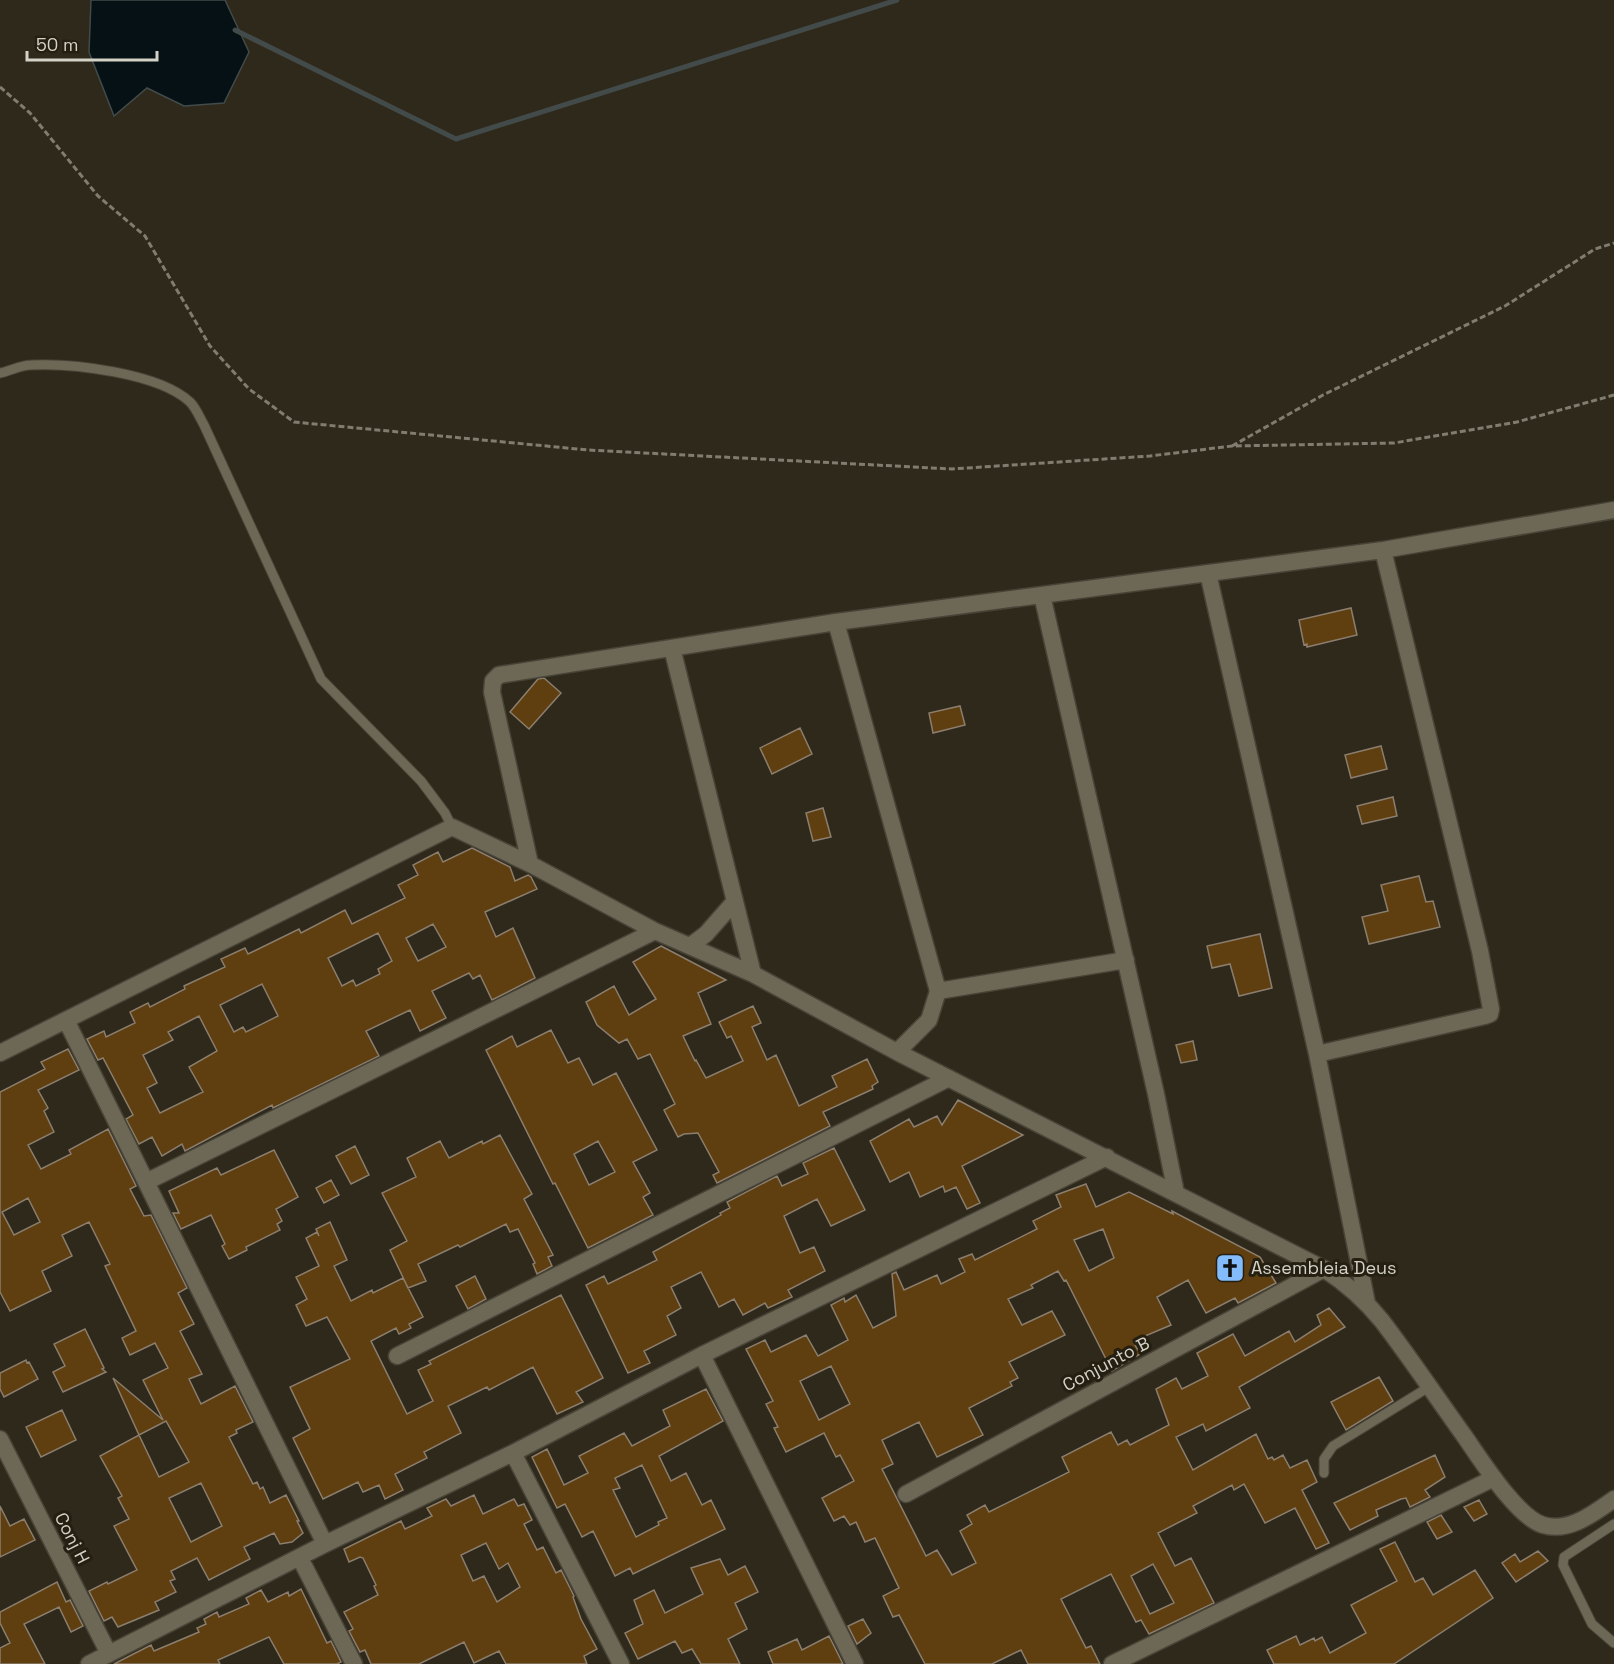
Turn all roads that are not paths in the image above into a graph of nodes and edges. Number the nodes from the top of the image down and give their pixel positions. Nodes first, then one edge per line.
1 (0, 373) edge
2 (1614, 510) edge
3 (1383, 550) junction
4 (1208, 573) junction
5 (1042, 595) junction
6 (836, 622) junction
7 (672, 648) junction
8 (452, 827) junction
9 (530, 864) junction
10 (735, 901) junction
11 (655, 931) junction
12 (690, 946) junction
13 (1125, 960) junction
14 (753, 974) junction
15 (938, 991) junction
16 (66, 1020) junction
17 (897, 1052) junction
18 (0, 1053) edge
19 (1317, 1054) junction
20 (949, 1078) junction
21 (1107, 1157) junction
22 (146, 1182) junction
23 (1176, 1193) junction
24 (1324, 1269) junction
25 (1367, 1304) junction
26 (702, 1355) junction
27 (397, 1356) dead end
28 (1429, 1387) junction
29 (0, 1439) edge
30 (513, 1453) junction
31 (1324, 1473) dead end
32 (1494, 1478) junction
33 (906, 1494) dead end
34 (1614, 1499) edge
35 (1614, 1524) edge
36 (325, 1544) junction
37 (300, 1558) junction
38 (1614, 1643) edge
39 (97, 1661) edge
40 (354, 1664) edge
41 (621, 1664) edge
42 (855, 1664) edge
43 (1112, 1664) edge

1 - 8 lane
2 - 3 street
3 - 4 street
3 - 19 street
4 - 5 street
4 - 19 street
5 - 6 street
5 - 13 street
6 - 7 street
6 - 15 street
7 - 9 street
7 - 10 street
8 - 9 street
8 - 16 street
9 - 11 street
10 - 12 street
10 - 14 street
11 - 12 street
11 - 22 street
12 - 14 street
13 - 15 street
13 - 23 street
14 - 17 street
15 - 17 street
16 - 18 street
16 - 22 street
17 - 20 street
19 - 25 street
20 - 21 street
20 - 27 street
21 - 23 street
21 - 26 street
22 - 36 street
23 - 24 street
24 - 25 street
24 - 33 street, Conjunto B
25 - 28 street
26 - 30 street
26 - 42 street
28 - 31 lane
28 - 32 street
29 - 39 street, Conj H
30 - 36 street
30 - 41 street
32 - 34 street
32 - 43 street
35 - 38 lane
36 - 37 street
37 - 39 street
37 - 40 street

